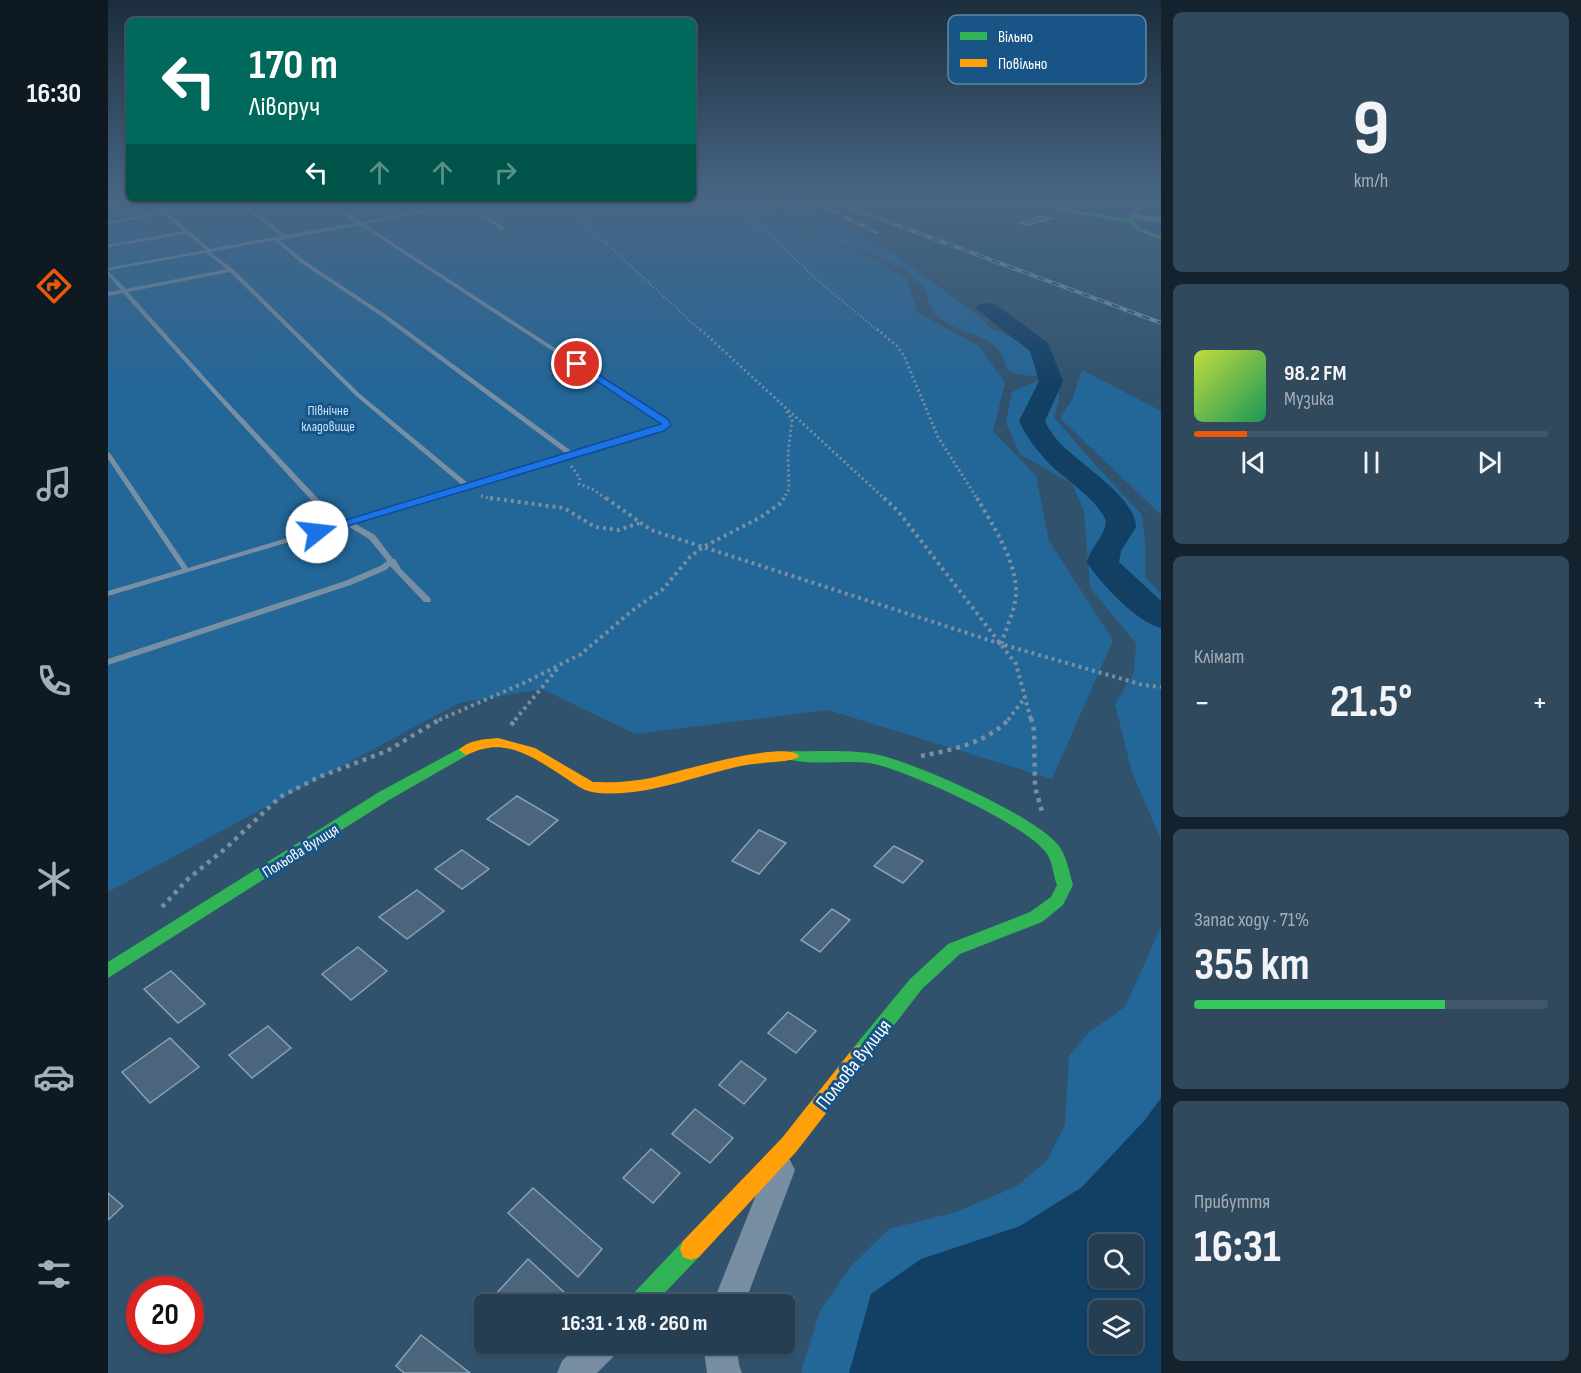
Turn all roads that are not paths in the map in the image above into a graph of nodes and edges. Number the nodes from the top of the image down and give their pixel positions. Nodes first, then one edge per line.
1 (144, 263) edge
2 (223, 263) edge
3 (305, 263) edge
4 (422, 263) edge
5 (108, 270) edge
6 (231, 270) junction
7 (124, 291) junction
8 (108, 294) edge
9 (108, 454) edge
10 (574, 456) junction
11 (468, 487) junction
12 (348, 523) junction
13 (339, 526) junction
14 (392, 561) junction
15 (186, 570) junction
16 (108, 594) edge
17 (426, 600) dead end
18 (108, 662) edge
19 (108, 971) edge
20 (789, 1145) junction
21 (648, 1294) edge
22 (732, 1294) edge
23 (592, 1354) edge
24 (721, 1354) edge
25 (574, 1373) edge
26 (725, 1373) edge

1 - 5 lane
2 - 6 lane
3 - 10 lane
4 - 10 lane
5 - 7 lane
6 - 7 lane
6 - 11 lane
7 - 8 lane
7 - 13 lane
9 - 15 lane
10 - 11 lane
11 - 12 lane
12 - 13 lane
12 - 14 lane
13 - 15 lane
14 - 17 lane
14 - 18 lane
15 - 16 lane
19 - 20 street, Польова вулиця
20 - 21 street, Польова вулиця
20 - 22 street
23 - 25 street
24 - 26 street

